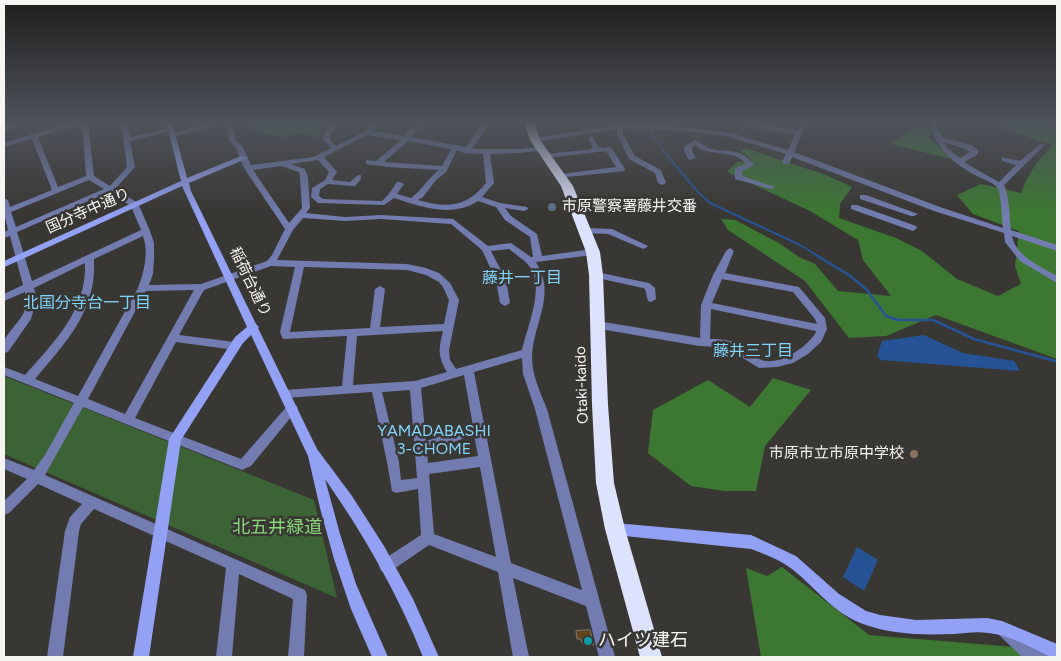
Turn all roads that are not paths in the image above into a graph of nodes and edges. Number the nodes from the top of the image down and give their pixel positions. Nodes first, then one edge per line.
1 (486, 152) edge
2 (41, 153) edge
3 (88, 153) edge
4 (130, 153) edge
5 (176, 153) edge
6 (242, 153) edge
7 (329, 153) edge
8 (386, 153) edge
9 (452, 153) edge
10 (545, 153) edge
11 (611, 153) edge
12 (630, 153) edge
13 (689, 153) edge
14 (736, 153) edge
15 (789, 153) joint
16 (948, 153) edge
17 (974, 153) edge
18 (1033, 153) edge
19 (244, 158) junction
20 (692, 158) dead end
21 (1005, 158) dead end
22 (321, 159) junction
23 (786, 162) dead end
24 (959, 162) junction
25 (282, 163) junction
26 (1020, 164) junction
27 (248, 168) junction
28 (444, 168) junction
29 (300, 170) junction
30 (561, 176) junction
31 (90, 177) junction
32 (358, 177) dead end
33 (184, 182) junction
34 (326, 182) junction
35 (662, 183) dead end
36 (400, 184) dead end
37 (1000, 185) junction
38 (771, 187) dead end
39 (111, 189) junction
40 (56, 191) junction
41 (887, 191) junction
42 (392, 195) junction
43 (863, 197) junction
44 (477, 198) junction
45 (909, 199) junction
46 (4, 200) edge
47 (412, 201) junction
48 (135, 205) junction
49 (499, 205) junction
50 (854, 207) junction
51 (453, 208) junction
52 (524, 209) dead end
53 (903, 210) junction
54 (6, 212) edge
55 (846, 212) dead end
56 (914, 214) dead end
57 (302, 215) junction
58 (450, 220) junction
59 (897, 222) junction
60 (913, 228) dead end
61 (289, 229) junction
62 (14, 231) junction
63 (146, 231) junction
64 (586, 231) junction
65 (1006, 232) junction
66 (4, 235) edge
67 (644, 246) dead end
68 (1057, 248) edge
69 (486, 249) junction
70 (730, 251) dead end
71 (593, 252) junction
72 (21, 256) junction
73 (89, 257) junction
74 (534, 260) junction
75 (270, 263) junction
76 (4, 264) edge
77 (300, 264) junction
78 (596, 275) junction
79 (718, 275) junction
80 (230, 278) junction
81 (1057, 280) edge
82 (29, 286) junction
83 (143, 288) junction
84 (200, 288) junction
85 (380, 289) dead end
86 (4, 298) edge
87 (651, 299) dead end
88 (505, 302) dead end
89 (706, 306) junction
90 (598, 325) junction
91 (254, 327) junction
92 (449, 327) junction
93 (822, 328) junction
94 (375, 331) junction
95 (352, 332) junction
96 (174, 338) junction
97 (705, 342) junction
98 (235, 346) junction
99 (4, 349) edge
100 (527, 354) junction
101 (4, 370) edge
102 (468, 370) junction
103 (453, 373) junction
104 (27, 380) junction
105 (414, 385) junction
106 (376, 388) junction
107 (347, 390) junction
108 (285, 394) junction
109 (80, 402) junction
110 (292, 408) junction
111 (128, 420) junction
112 (478, 429) junction
113 (175, 438) junction
114 (420, 448) junction
115 (313, 453) junction
116 (484, 461) junction
117 (4, 463) edge
118 (422, 469) junction
119 (36, 478) junction
120 (423, 483) junction
121 (92, 502) junction
122 (4, 510) edge
123 (615, 529) junction
124 (160, 531) junction
125 (428, 538) junction
126 (233, 564) junction
127 (386, 566) junction
128 (503, 567) junction
129 (591, 601) junction
130 (1002, 628) junction
131 (1057, 652) edge
132 (55, 657) edge
133 (141, 657) edge
134 (224, 657) edge
135 (296, 657) edge
136 (379, 657) edge
137 (431, 657) edge
138 (520, 657) edge
139 (607, 657) edge
140 (651, 657) edge
141 (1042, 657) edge

1 - 44 street
2 - 40 street
3 - 31 street
4 - 39 street
5 - 33 street, 稲荷台通り
6 - 19 street
7 - 22 street
8 - 28 street
9 - 28 street
10 - 30 highway, Otaki-kaido
11 - 30 street
12 - 35 street
13 - 20 street
14 - 38 street
15 - 23 street
15 - 41 street
16 - 24 street
17 - 24 street
18 - 26 street
19 - 27 street
19 - 33 street, 国分寺中通り
21 - 26 street
22 - 25 street
22 - 29 street
22 - 34 street
24 - 37 street
25 - 27 street
25 - 29 street
26 - 37 street
27 - 61 street
28 - 47 street
29 - 57 street
30 - 64 highway, Otaki-kaido
31 - 39 street
31 - 40 street
32 - 34 street
33 - 48 street, 国分寺中通り
33 - 80 street, 稲荷台通り
34 - 42 street
36 - 42 street
37 - 65 street
39 - 48 street
39 - 62 street
40 - 54 street
41 - 43 street
41 - 45 street
42 - 47 street
43 - 50 street
43 - 53 street
44 - 49 street
44 - 51 street
45 - 53 street
45 - 65 street
46 - 54 street
47 - 51 street
48 - 63 street
48 - 72 street, 国分寺中通り
49 - 52 street
49 - 74 street
50 - 55 street
50 - 59 street
51 - 58 street
53 - 56 street
53 - 59 street
54 - 62 street
57 - 58 street
57 - 61 street
58 - 69 street
59 - 60 street
61 - 75 street
62 - 66 street
62 - 72 street
63 - 73 street
63 - 83 street
64 - 67 street
64 - 71 highway, Otaki-kaido
65 - 68 street
65 - 81 street
69 - 74 street
69 - 88 street
70 - 79 street
71 - 74 street
71 - 78 highway, Otaki-kaido
72 - 76 street, 国分寺中通り
72 - 82 street
73 - 82 street
73 - 104 street
74 - 100 street
75 - 77 street
75 - 80 street
77 - 92 street
77 - 95 street
78 - 87 street
78 - 90 highway, Otaki-kaido
79 - 89 street
79 - 93 street
80 - 84 street
80 - 91 street, 稲荷台通り
82 - 86 street
82 - 99 street
83 - 84 street
83 - 109 street
84 - 96 street
85 - 94 street
89 - 93 street
89 - 97 street
90 - 97 street
90 - 123 highway, Otaki-kaido
91 - 98 street
91 - 108 street, 稲荷台通り
92 - 94 street
92 - 103 street
93 - 97 street
94 - 95 street
95 - 107 street
96 - 98 street
96 - 111 street
98 - 113 street
100 - 102 street
100 - 129 street
101 - 104 street
102 - 103 street
102 - 112 street
103 - 105 street
104 - 109 street
105 - 106 street
105 - 114 street
106 - 107 street
106 - 120 street
107 - 108 street
108 - 110 street, 稲荷台通り
109 - 111 street
109 - 119 street
110 - 113 street
110 - 115 street, 稲荷台通り
111 - 113 street
112 - 114 street
112 - 116 street
113 - 124 street
114 - 118 street
115 - 127 street, 稲荷台通り
115 - 136 street, 稲荷台通り
116 - 118 street
116 - 128 street
117 - 119 street
118 - 120 street
119 - 121 street
119 - 122 street
120 - 125 street
121 - 124 street
121 - 132 street
123 - 130 street
123 - 140 highway, Otaki-kaido
124 - 126 street
124 - 133 street
125 - 127 street
125 - 128 street
126 - 134 street
126 - 135 street
127 - 137 street, 稲荷台通り
128 - 129 street
128 - 138 street
129 - 139 street
130 - 131 street
130 - 141 street

